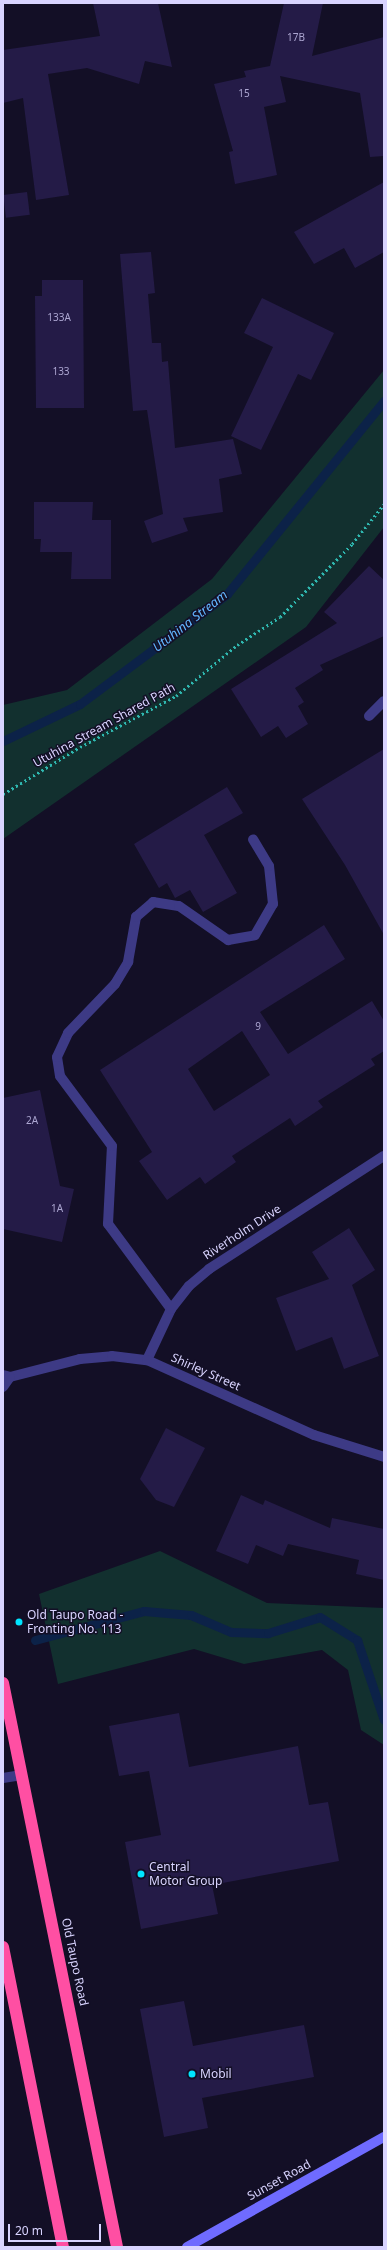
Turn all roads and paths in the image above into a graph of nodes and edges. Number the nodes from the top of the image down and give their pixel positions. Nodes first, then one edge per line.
1 (384, 504) edge
2 (384, 701) edge
3 (369, 716) dead end
4 (3, 794) edge
5 (253, 839) dead end
6 (384, 1156) edge
7 (170, 1309) junction
8 (147, 1360) junction
9 (7, 1376) edge
10 (3, 1387) edge
11 (384, 1457) edge
12 (3, 1683) edge
13 (22, 1775) junction
14 (3, 1778) edge
15 (3, 1947) edge
16 (384, 2137) edge
17 (63, 2247) edge
18 (117, 2247) edge
19 (187, 2247) edge

1 - 4 path, Utuhina Stream Shared Path
2 - 3 street
5 - 7 street
6 - 7 street, Riverholm Drive
7 - 8 street, Riverholm Drive
8 - 9 street, Shirley Street
8 - 11 street, Shirley Street
9 - 10 street, Shirley Street
12 - 13 highway, Old Taupo Road
13 - 14 street
13 - 18 highway, Old Taupo Road
15 - 17 highway
16 - 19 main road, Sunset Road

